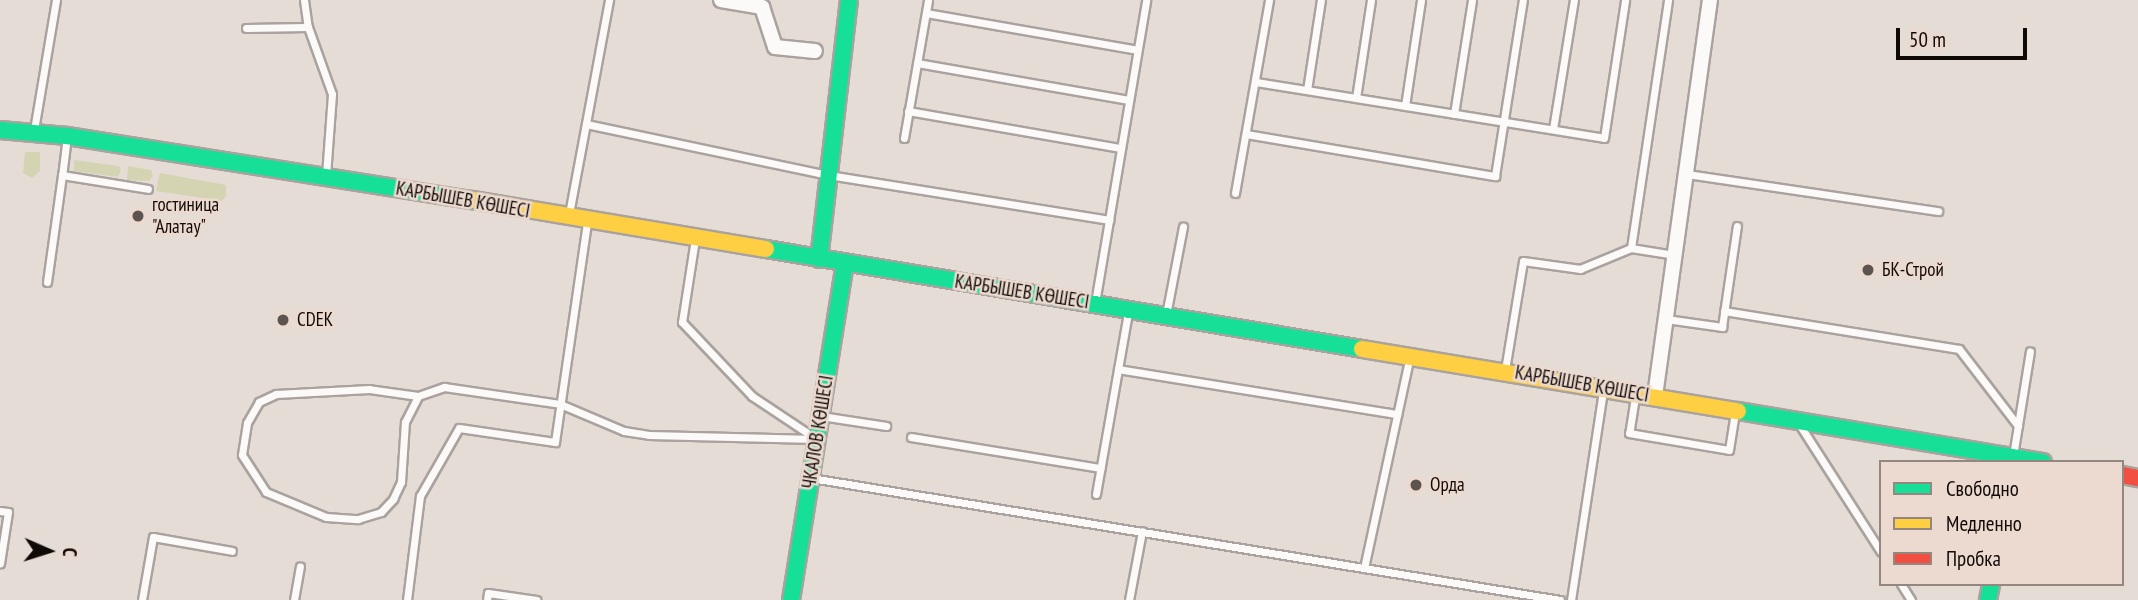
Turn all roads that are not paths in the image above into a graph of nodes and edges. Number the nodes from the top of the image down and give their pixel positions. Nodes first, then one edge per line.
1 (56, 0) edge
2 (304, 0) edge
3 (609, 0) edge
4 (721, 0) edge
5 (849, 0) edge
6 (928, 0) edge
7 (1145, 0) edge
8 (1269, 0) edge
9 (1321, 0) edge
10 (1371, 0) edge
11 (1422, 0) edge
12 (1472, 0) edge
13 (1523, 0) edge
14 (1574, 0) edge
15 (1625, 0) edge
16 (1668, 0) edge
17 (1710, 0) edge
18 (926, 13) junction
19 (309, 27) junction
20 (246, 28) dead end
21 (1137, 50) junction
22 (815, 51) dead end
23 (917, 63) junction
24 (1256, 82) junction
25 (1307, 90) junction
26 (1356, 98) junction
27 (1129, 100) junction
28 (1405, 106) junction
29 (908, 111) junction
30 (1454, 114) junction
31 (1504, 122) junction
32 (586, 124) junction
33 (0, 130) edge
34 (1553, 130) junction
35 (33, 133) junction
36 (1246, 134) junction
37 (67, 136) junction
38 (904, 138) dead end
39 (1121, 148) junction
40 (1687, 174) junction
41 (62, 175) junction
42 (829, 175) junction
43 (326, 176) junction
44 (148, 189) dead end
45 (1235, 193) dead end
46 (1938, 212) dead end
47 (568, 218) junction
48 (1109, 220) junction
49 (587, 222) junction
50 (1737, 226) dead end
51 (1183, 227) dead end
52 (695, 239) junction
53 (1631, 248) junction
54 (1675, 255) junction
55 (819, 259) junction
56 (845, 263) junction
57 (47, 282) dead end
58 (1095, 304) junction
59 (1128, 310) junction
60 (1724, 311) junction
61 (1166, 316) junction
62 (1666, 318) junction
63 (2030, 351) dead end
64 (1410, 355) junction
65 (1118, 369) junction
66 (1505, 371) junction
67 (1604, 388) junction
68 (1636, 393) junction
69 (418, 396) junction
70 (1655, 396) junction
71 (560, 404) junction
72 (1735, 410) junction
73 (1397, 414) junction
74 (820, 416) junction
75 (1797, 420) junction
76 (886, 426) dead end
77 (2018, 426) junction
78 (911, 437) dead end
79 (816, 439) junction
80 (2012, 459) edge
81 (1100, 468) junction
82 (810, 477) junction
83 (1096, 494) dead end
84 (0, 511) edge
85 (1142, 531) junction
86 (1879, 549) edge
87 (232, 551) dead end
88 (0, 563) edge
89 (300, 566) dead end
90 (1364, 568) junction
91 (142, 600) edge
92 (294, 600) edge
93 (407, 600) edge
94 (487, 600) edge
95 (536, 600) edge
96 (790, 600) edge
97 (1129, 600) edge
98 (1559, 600) edge
99 (1571, 600) edge

1 - 35 lane
2 - 19 lane
3 - 32 lane
4 - 22 street
5 - 42 main road
6 - 18 lane
7 - 21 lane
8 - 24 lane
9 - 25 lane
10 - 26 lane
11 - 28 lane
12 - 30 lane
13 - 31 lane
14 - 34 lane
15 - 34 lane
16 - 53 lane
17 - 40 street
18 - 21 lane
18 - 23 lane
19 - 20 lane
19 - 43 lane
21 - 27 lane
23 - 27 lane
23 - 29 lane
24 - 25 lane
24 - 36 lane
25 - 26 lane
26 - 28 lane
27 - 39 lane
28 - 30 lane
29 - 38 lane
29 - 39 lane
30 - 31 lane
31 - 34 lane
31 - 36 lane
32 - 42 lane
32 - 47 lane
33 - 35 main road, КАРБЫШЕВ КӨШЕСІ
35 - 37 main road, КАРБЫШЕВ КӨШЕСІ
36 - 45 lane
37 - 41 lane
37 - 43 main road, КАРБЫШЕВ КӨШЕСІ
39 - 48 lane
40 - 46 lane
40 - 54 street
41 - 44 lane
41 - 57 lane
42 - 48 lane
42 - 55 main road
43 - 47 main road, КАРБЫШЕВ КӨШЕСІ
47 - 49 main road, КАРБЫШЕВ КӨШЕСІ
48 - 58 lane
49 - 52 main road, КАРБЫШЕВ КӨШЕСІ
49 - 71 lane
50 - 60 lane
51 - 61 lane
52 - 55 main road, КАРБЫШЕВ КӨШЕСІ
52 - 79 lane
53 - 54 lane
53 - 66 lane
54 - 62 street
55 - 56 main road, КАРБЫШЕВ КӨШЕСІ
56 - 58 main road, КАРБЫШЕВ КӨШЕСІ
56 - 74 main road, ЧКАЛОВ КӨШЕСІ
58 - 59 main road, КАРБЫШЕВ КӨШЕСІ
59 - 61 main road, КАРБЫШЕВ КӨШЕСІ
59 - 65 lane
60 - 62 lane
60 - 77 lane
61 - 64 main road, КАРБЫШЕВ КӨШЕСІ
62 - 70 street
63 - 77 lane
64 - 66 main road, КАРБЫШЕВ КӨШЕСІ
64 - 73 lane
65 - 73 lane
65 - 81 lane
66 - 67 main road, КАРБЫШЕВ КӨШЕСІ
67 - 68 main road, КАРБЫШЕВ КӨШЕСІ
67 - 99 lane
68 - 70 main road, КАРБЫШЕВ КӨШЕСІ
68 - 72 lane
69 - 69 lane
69 - 71 lane
70 - 72 main road, КАРБЫШЕВ КӨШЕСІ
71 - 79 lane
71 - 93 lane
72 - 75 main road, КАРБЫШЕВ КӨШЕСІ
73 - 90 lane
74 - 76 lane
74 - 79 main road, ЧКАЛОВ КӨШЕСІ
75 - 80 main road, КАРБЫШЕВ КӨШЕСІ
75 - 86 lane
77 - 80 lane
78 - 81 lane
79 - 82 main road, ЧКАЛОВ КӨШЕСІ
81 - 83 lane
82 - 85 lane
82 - 96 main road, ЧКАЛОВ КӨШЕСІ
84 - 88 lane
85 - 90 lane
85 - 97 lane
87 - 91 lane
89 - 92 lane
90 - 98 lane
94 - 95 lane

